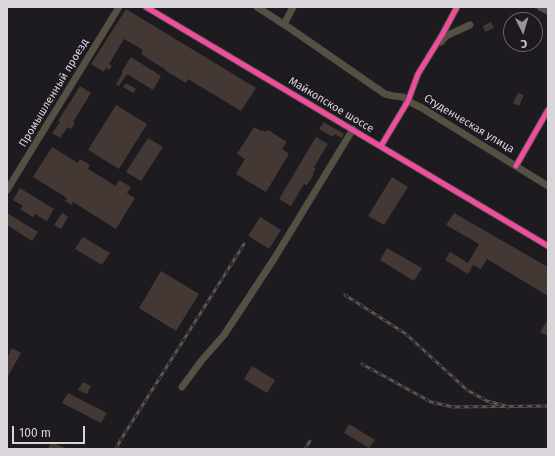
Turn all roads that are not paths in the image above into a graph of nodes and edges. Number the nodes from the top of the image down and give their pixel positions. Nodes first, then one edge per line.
1 (119, 7) edge
2 (146, 7) edge
3 (257, 7) edge
4 (293, 7) edge
5 (457, 7) edge
6 (540, 7) edge
7 (548, 11) edge
8 (284, 24) junction
9 (470, 25) dead end
10 (431, 52) junction
11 (408, 101) junction
12 (548, 110) edge
13 (353, 129) junction
14 (381, 146) junction
15 (516, 166) junction
16 (548, 186) edge
17 (7, 190) edge
18 (548, 246) edge
19 (182, 387) dead end

1 - 17 street, Промышленный проезд
2 - 13 street, Майкопское шоссе
3 - 8 street, Студенческая улица
4 - 8 street
5 - 10 street
6 - 7 street
8 - 11 street, Студенческая улица
9 - 10 street
10 - 11 street
11 - 14 street
11 - 15 street, Студенческая улица
12 - 15 street
13 - 14 street, Майкопское шоссе
13 - 19 street
14 - 18 street, Майкопское шоссе
15 - 16 street, Студенческая улица

